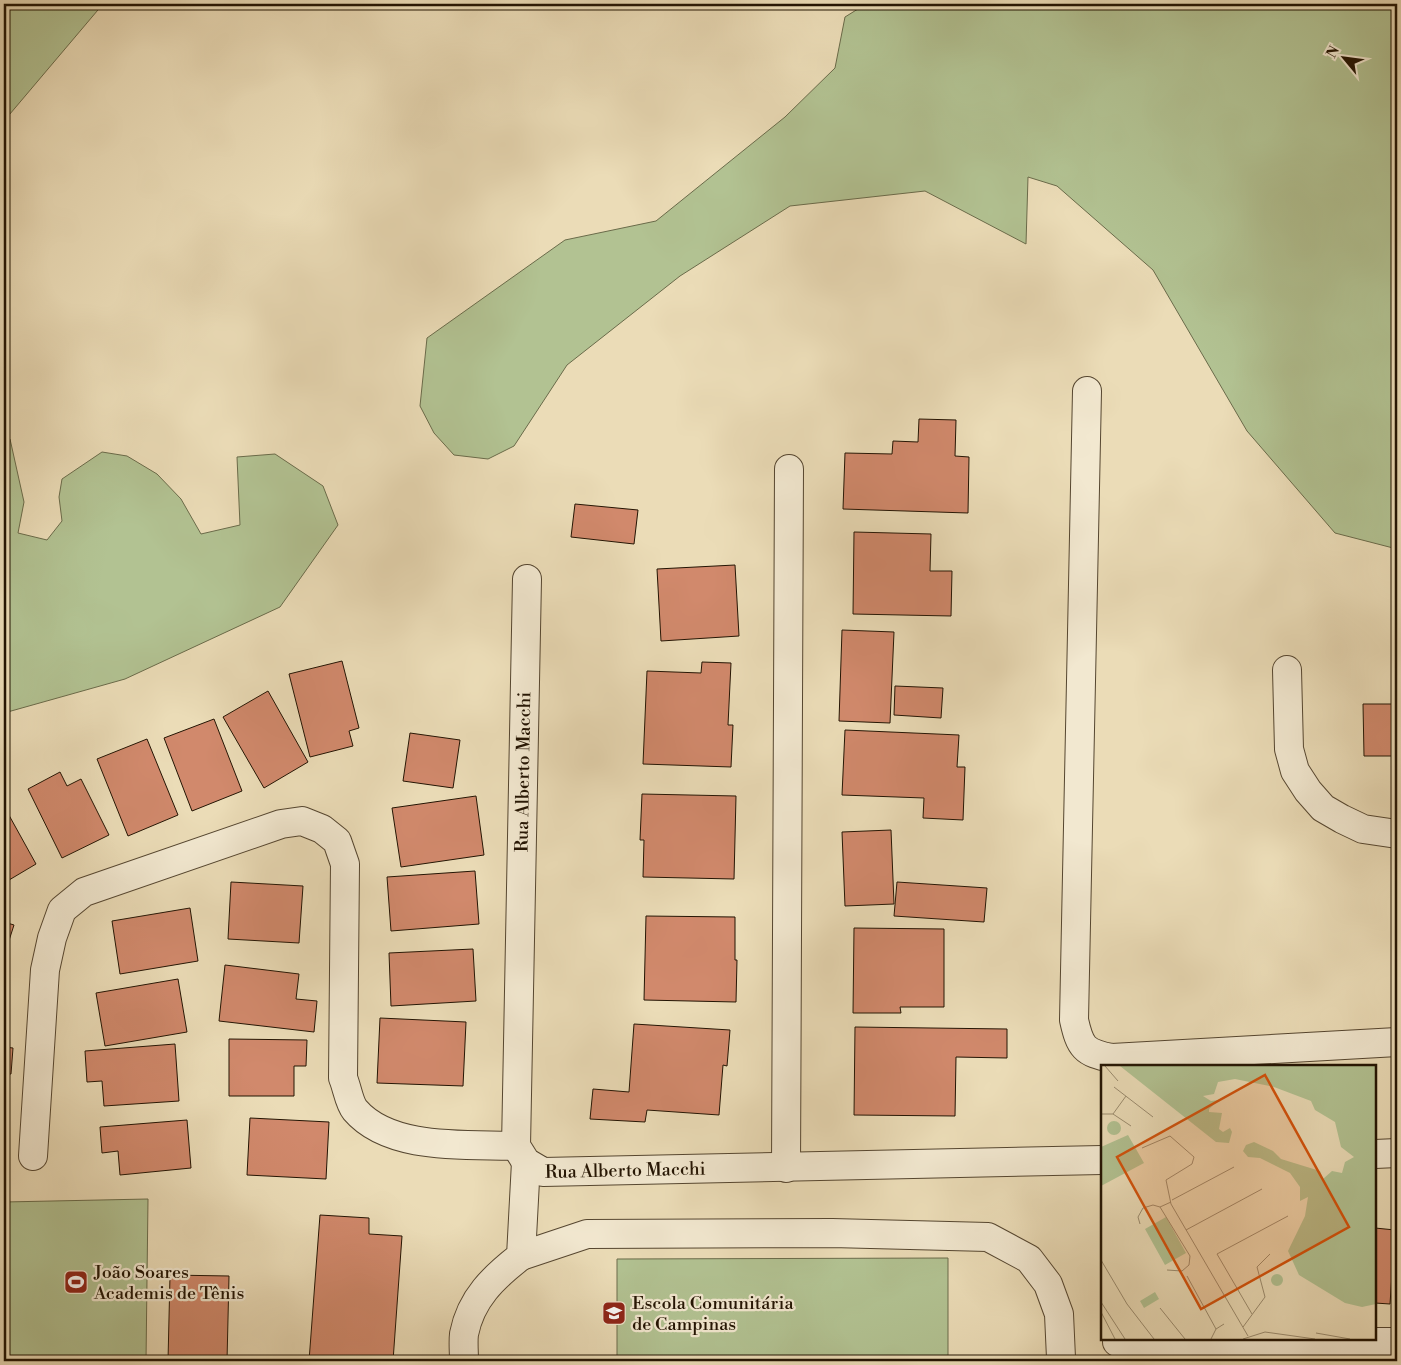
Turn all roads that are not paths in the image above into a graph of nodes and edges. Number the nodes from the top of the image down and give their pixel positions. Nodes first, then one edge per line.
1 (1087, 391) dead end
2 (789, 469) dead end
3 (527, 579) dead end
4 (1287, 670) dead end
5 (1397, 834) edge
6 (1397, 1042) edge
7 (1397, 1153) edge
8 (521, 1154) junction
9 (1376, 1154) edge
10 (33, 1156) dead end
11 (1101, 1160) edge
12 (786, 1168) junction
13 (521, 1256) junction
14 (1117, 1342) dead end
15 (1397, 1342) edge
16 (464, 1361) edge
17 (1060, 1361) edge

1 - 6 street
2 - 12 street
3 - 8 street, Rua Alberto Macchi
4 - 5 street
7 - 9 street
8 - 10 street
8 - 12 street, Rua Alberto Macchi
8 - 13 street
11 - 12 street, Rua Alberto Macchi
13 - 16 street
13 - 17 street
14 - 15 street

